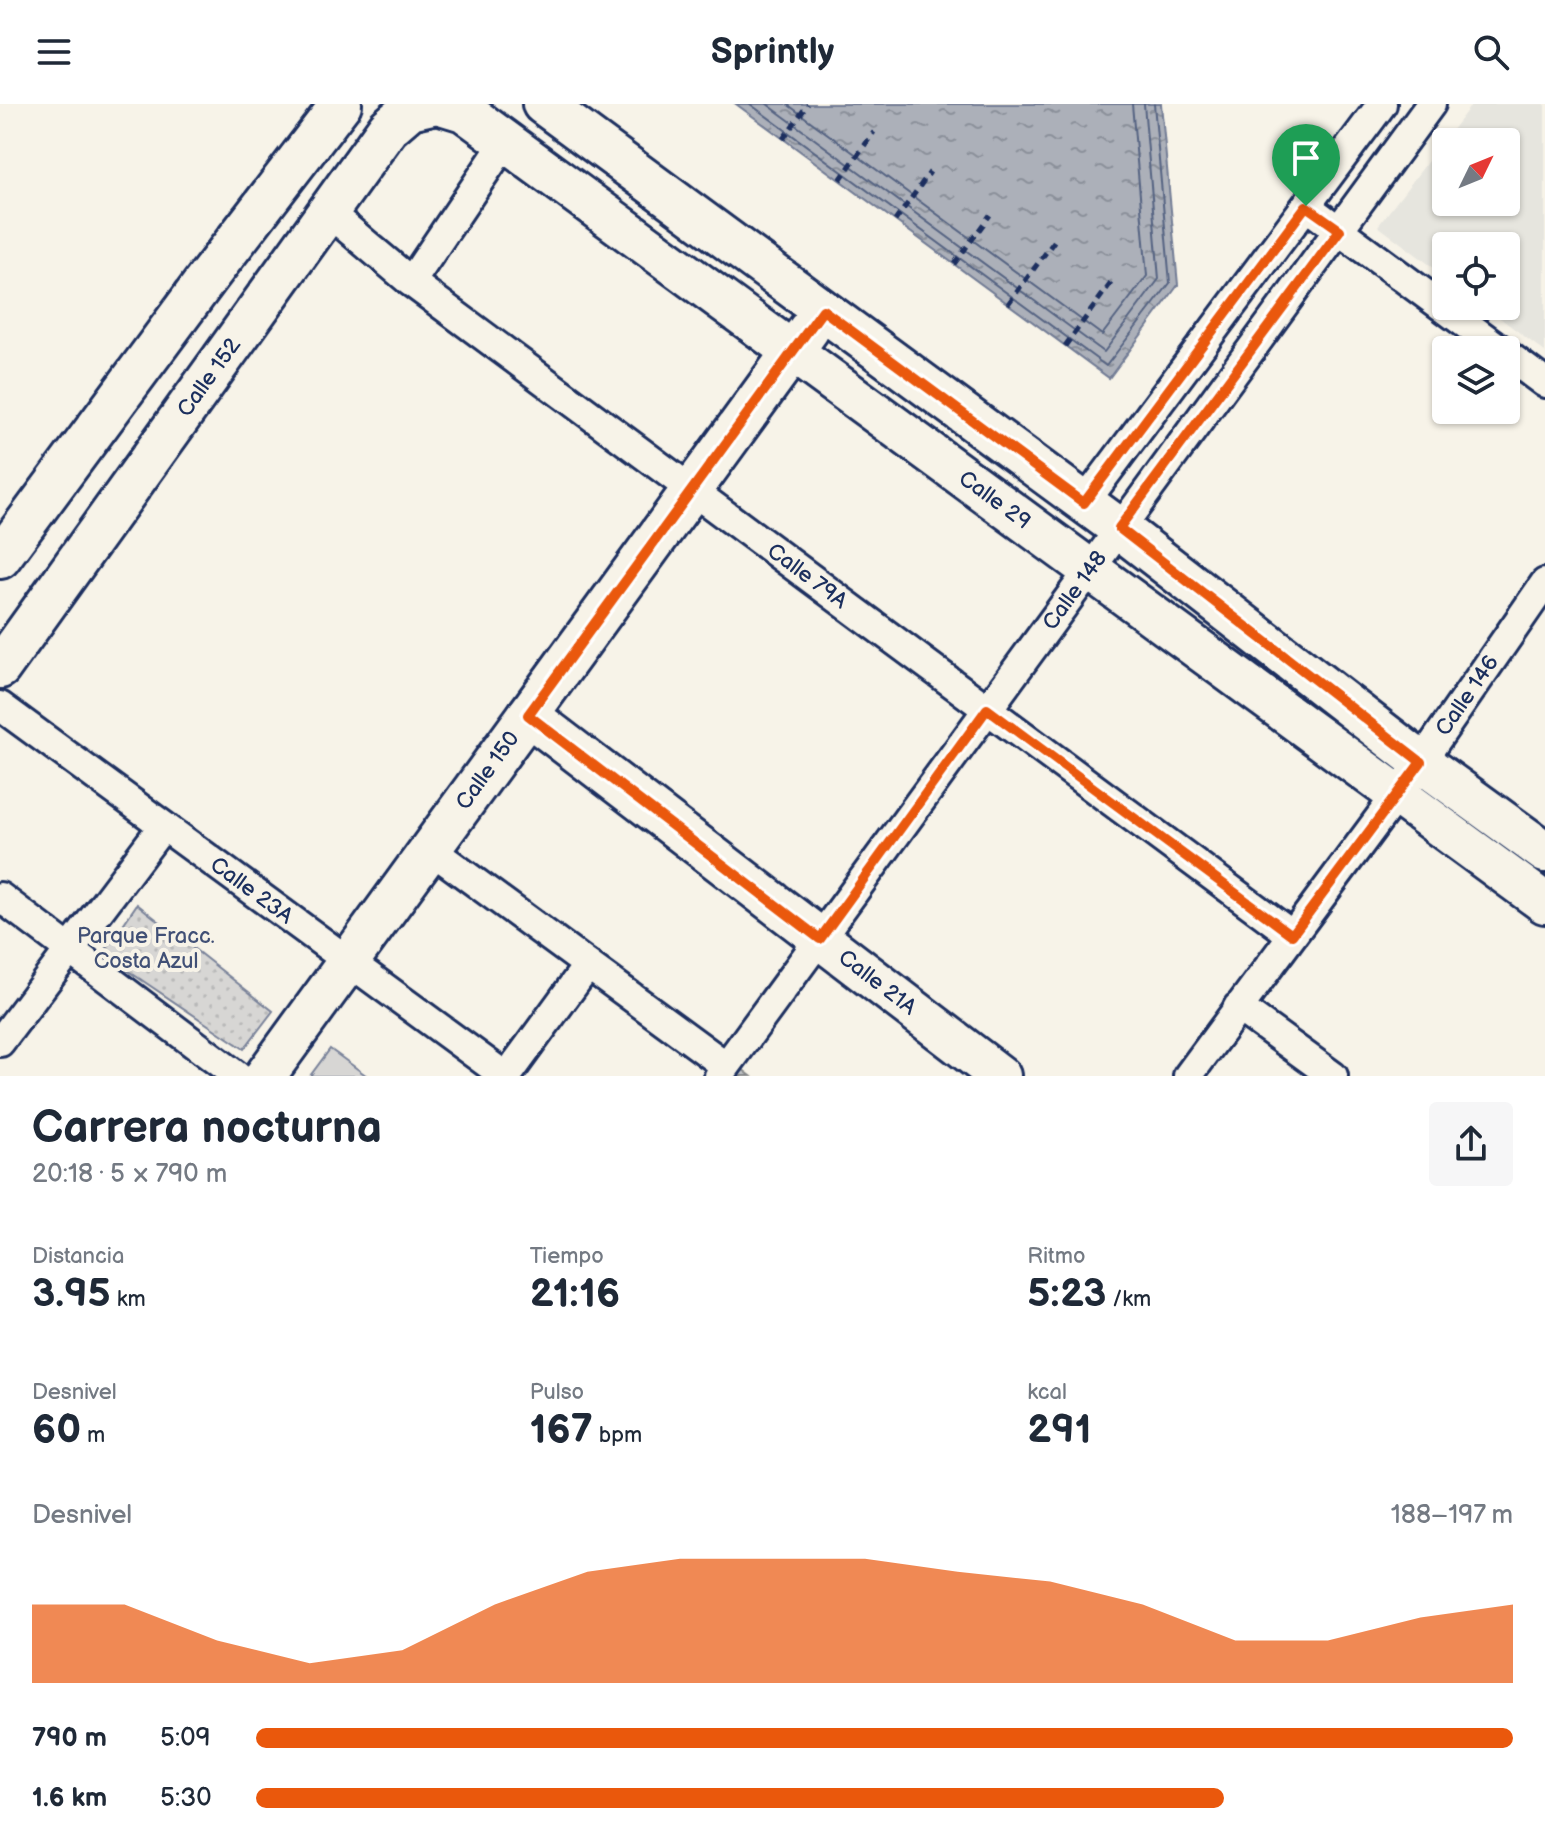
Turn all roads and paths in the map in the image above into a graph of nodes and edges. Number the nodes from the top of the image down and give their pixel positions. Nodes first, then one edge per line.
1 (341, 104) edge
2 (432, 104) edge
3 (441, 104) edge
4 (808, 104) edge
5 (1382, 104) edge
6 (1431, 104) edge
7 (556, 114) edge
8 (874, 132) dead end
9 (783, 139) dead end
10 (522, 152) junction
11 (930, 172) dead end
12 (840, 180) dead end
13 (1306, 206) junction
14 (328, 212) junction
15 (990, 215) dead end
16 (895, 221) dead end
17 (1340, 230) junction
18 (1055, 240) dead end
19 (954, 264) dead end
20 (208, 277) junction
21 (411, 282) junction
22 (1111, 283) dead end
23 (1242, 291) junction
24 (1008, 304) dead end
25 (258, 310) junction
26 (823, 310) junction
27 (1278, 312) junction
28 (1482, 336) edge
29 (1065, 346) dead end
30 (793, 351) junction
31 (1520, 364) edge
32 (1174, 382) junction
33 (1545, 383) edge
34 (1212, 401) junction
35 (693, 488) junction
36 (1084, 503) junction
37 (1119, 528) junction
38 (0, 558) edge
39 (1090, 568) junction
40 (1545, 583) edge
41 (0, 668) edge
42 (0, 706) edge
43 (987, 709) junction
44 (528, 715) junction
45 (1421, 762) junction
46 (1397, 795) junction
47 (163, 826) junction
48 (430, 849) junction
49 (1545, 852) edge
50 (0, 897) edge
51 (1545, 903) edge
52 (1292, 935) junction
53 (820, 939) junction
54 (69, 948) junction
55 (349, 962) junction
56 (588, 965) junction
57 (1238, 1007) junction
58 (0, 1042) edge
59 (723, 1071) edge
60 (491, 1072) edge
61 (237, 1076) edge
62 (265, 1076) edge
63 (1000, 1076) edge
64 (1188, 1076) edge
65 (1333, 1076) edge

1 - 20 main road
2 - 14 main road, Calle 152
3 - 10 main road, Calle 29
4 - 9 path
5 - 13 street
6 - 17 street, Calle 148
7 - 10 main road
7 - 26 main road
8 - 12 path
10 - 21 street
10 - 30 main road, Calle 29
11 - 16 path
13 - 17 street
13 - 23 street
14 - 21 street, Calle 79A
14 - 25 main road, Calle 152
15 - 19 path
17 - 27 street, Calle 148
17 - 28 street
18 - 24 path
20 - 25 main road
20 - 38 main road
21 - 35 street, Calle 79A
22 - 29 path
23 - 27 street
23 - 32 street
25 - 41 main road, Calle 152
26 - 30 main road, Calle 150
26 - 36 main road
27 - 34 street, Calle 148
30 - 35 main road, Calle 150
30 - 39 main road, Calle 29
31 - 33 street
32 - 34 street
32 - 36 street
34 - 37 street, Calle 148
35 - 43 street, Calle 79A
35 - 44 main road, Calle 150
36 - 37 main road
37 - 39 street, Calle 148
37 - 45 main road
39 - 43 street, Calle 148
39 - 46 main road, Calle 29
40 - 45 street, Calle 146
42 - 47 street, Calle 23A
43 - 52 street, Calle 79A
43 - 53 street, Calle 148
44 - 48 main road, Calle 150
44 - 53 main road, Calle 21A
45 - 46 street, Calle 146
45 - 49 main road
46 - 51 main road, Calle 29
46 - 52 street, Calle 146
47 - 54 street
47 - 55 street, Calle 23A
48 - 55 main road, Calle 150
48 - 56 street
50 - 54 street
52 - 57 street, Calle 146
53 - 59 street, Calle 148
53 - 63 main road, Calle 21A
54 - 58 street
54 - 61 street
55 - 60 street, Calle 23A
55 - 62 main road, Calle 150
56 - 59 street
56 - 60 street
57 - 64 street, Calle 146
57 - 65 street

